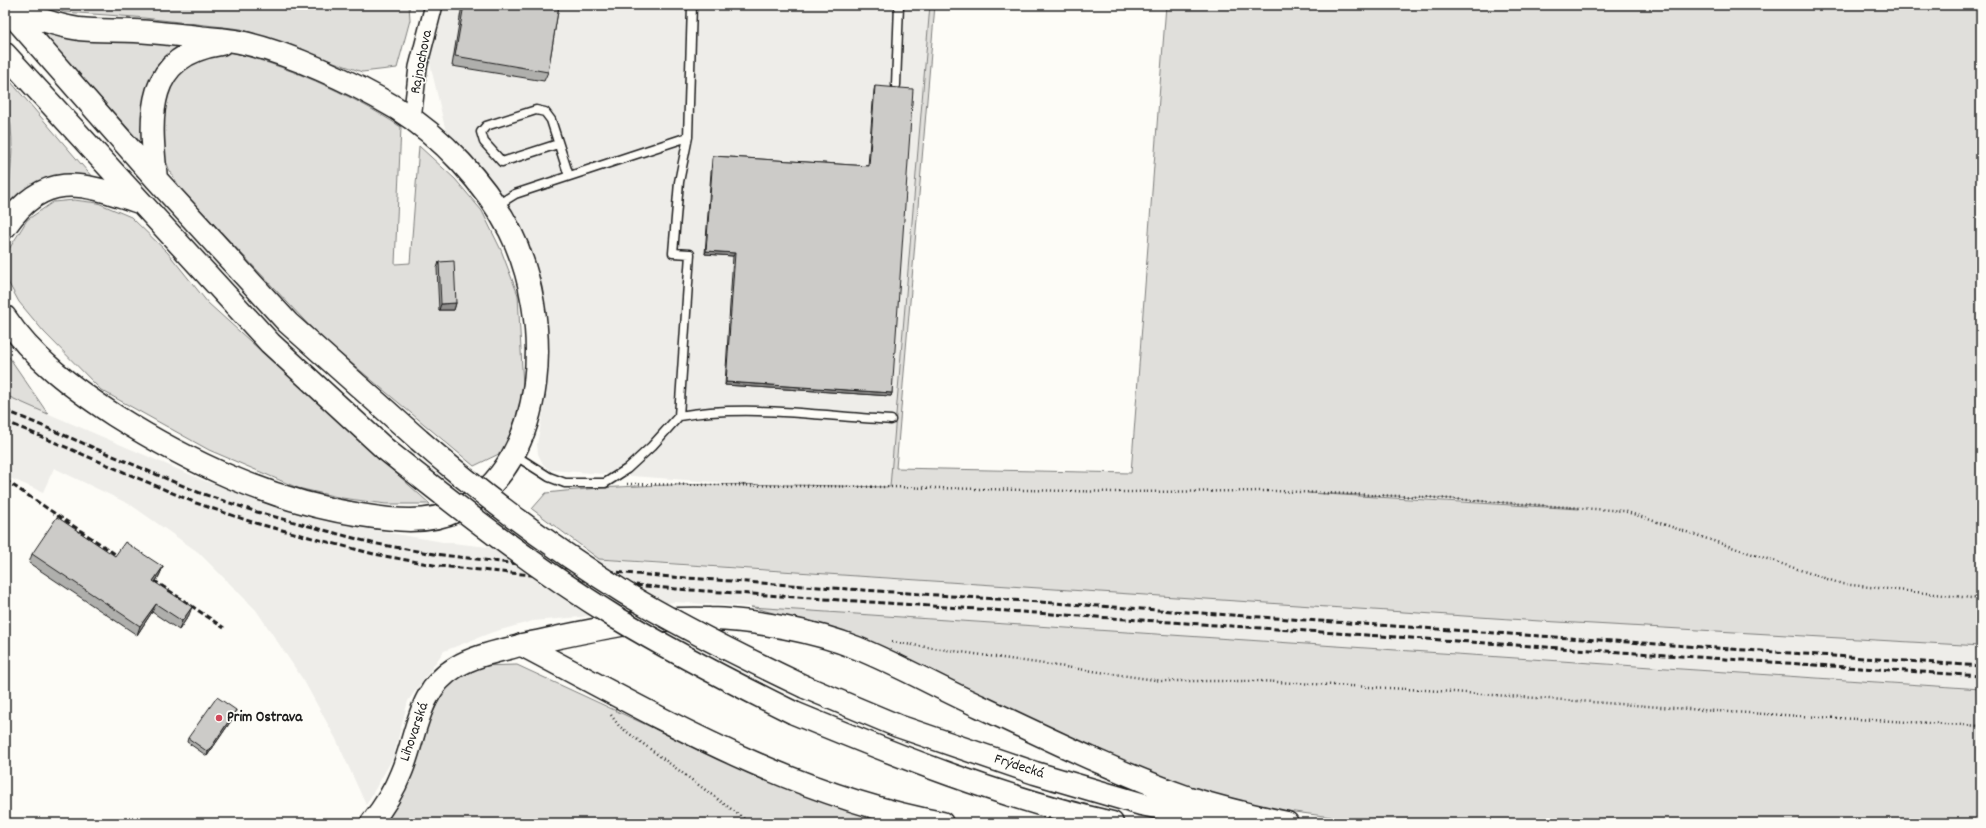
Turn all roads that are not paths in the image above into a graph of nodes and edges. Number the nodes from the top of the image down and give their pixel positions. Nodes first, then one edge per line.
1 (434, 5) edge
2 (692, 5) edge
3 (899, 5) edge
4 (5, 6) edge
5 (239, 42) junction
6 (5, 54) edge
7 (896, 84) dead end
8 (412, 119) junction
9 (688, 137) junction
10 (558, 144) junction
11 (569, 176) junction
12 (156, 179) junction
13 (140, 202) junction
14 (496, 206) junction
15 (5, 227) edge
16 (5, 317) edge
17 (679, 416) junction
18 (891, 420) dead end
19 (513, 454) junction
20 (522, 645) junction
21 (371, 823) edge
22 (942, 823) edge
23 (1112, 823) edge
24 (1241, 823) edge
25 (1287, 823) edge

1 - 8 street, Rajnochova
2 - 9 lane
3 - 7 lane
4 - 5 main road
4 - 12 main road, Frýdecká
5 - 8 main road
5 - 12 main road
6 - 13 main road, Frýdecká
8 - 14 main road
9 - 11 lane
9 - 17 lane
10 - 10 lane
10 - 11 lane
11 - 14 lane
12 - 24 main road, Frýdecká, bridge
13 - 15 main road
13 - 23 main road, Frýdecká, bridge
14 - 19 main road
16 - 19 main road
17 - 18 lane
17 - 19 lane
20 - 21 street, Lihovarská
20 - 22 main road
20 - 25 main road

